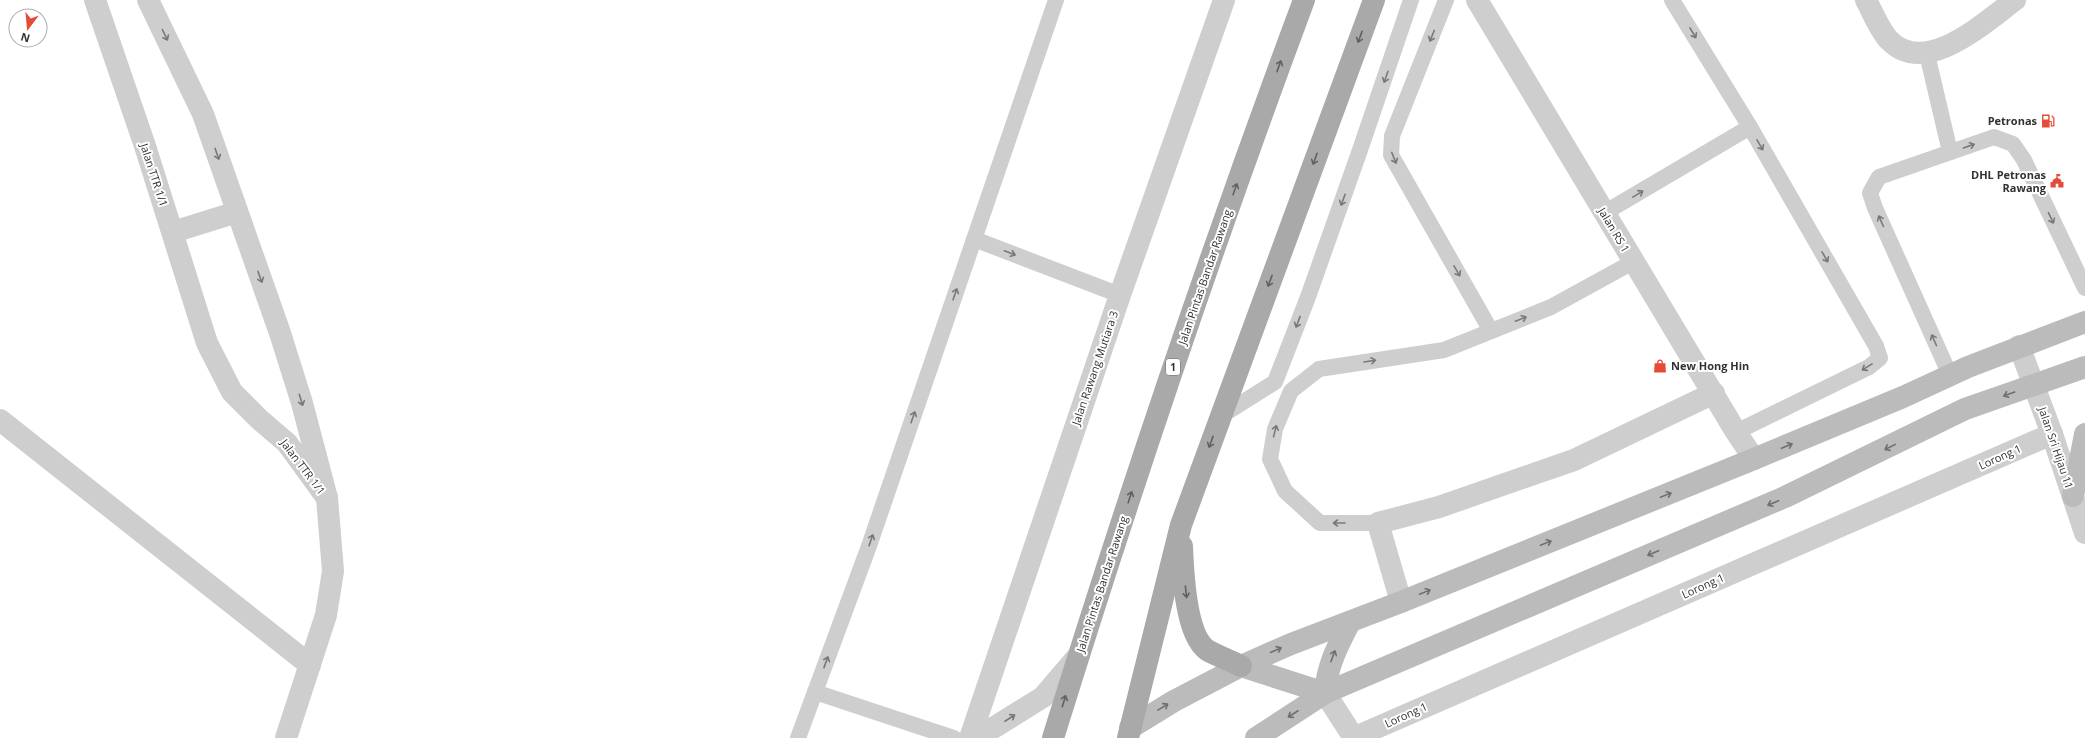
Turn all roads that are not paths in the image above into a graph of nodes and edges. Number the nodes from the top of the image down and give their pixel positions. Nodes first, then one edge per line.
1 (95, 0) edge
2 (148, 0) edge
3 (1056, 0) edge
4 (1224, 0) edge
5 (1304, 0) edge
6 (1374, 0) edge
7 (1410, 0) edge
8 (1446, 0) edge
9 (1477, 0) edge
10 (1672, 0) edge
11 (1866, 0) edge
12 (2015, 0) edge
13 (1926, 54) junction
14 (1750, 127) junction
15 (1950, 152) junction
16 (237, 212) junction
17 (1604, 214) junction
18 (173, 232) junction
19 (974, 239) junction
20 (1633, 262) junction
21 (2085, 288) edge
22 (1120, 295) junction
23 (2085, 322) edge
24 (1492, 331) junction
25 (2019, 346) junction
26 (2085, 367) edge
27 (1950, 375) junction
28 (2033, 385) junction
29 (1714, 394) junction
30 (1220, 416) junction
31 (0, 420) edge
32 (1736, 432) junction
33 (2052, 434) junction
34 (2085, 434) edge
35 (1754, 459) junction
36 (2073, 496) junction
37 (326, 498) junction
38 (1378, 523) junction
39 (1181, 525) junction
40 (2085, 533) edge
41 (1401, 602) junction
42 (1350, 622) junction
43 (1078, 655) junction
44 (310, 666) junction
45 (1240, 666) junction
46 (815, 692) junction
47 (1325, 693) junction
48 (1126, 735) edge
49 (286, 738) edge
50 (798, 738) edge
51 (954, 738) edge
52 (970, 738) edge
53 (977, 738) edge
54 (1053, 738) edge
55 (1256, 738) edge
56 (1354, 738) edge

1 - 18 street, Jalan TTR 1/1
2 -> 16 street, Jalan TTR 1/1
3 - 19 lane
4 - 22 street, Jalan Rawang Mutiara 3
43 -> 5 main road, Jalan Pintas Bandar Rawang / 1
6 -> 30 main road
7 -> 30 lane
8 -> 24 lane
9 - 17 street, Jalan RS 1
10 -> 14 lane
11 - 13 street
12 - 13 street
13 - 15 lane
17 -> 14 lane
14 -> 32 lane
15 -> 21 lane
27 -> 15 lane
16 - 18 street
16 -> 37 street, Jalan TTR 1/1
17 - 20 street, Jalan RS 1
18 - 37 street, Jalan TTR 1/1
19 -> 22 lane
46 -> 19 lane
24 -> 20 lane
20 - 29 street, Jalan RS 1
22 - 52 street, Jalan Rawang Mutiara 3
23 - 25 street
38 -> 24 lane
25 - 27 street
25 - 28 street, Jalan Sri Hijau 11
26 - 28 street
35 -> 27 street
28 - 33 street, Jalan Sri Hijau 11
28 -> 47 street
29 - 32 street, Jalan RS 1
29 - 38 street
30 -> 39 main road
31 - 44 street
32 - 35 street, Jalan RS 1
33 - 36 street, Jalan Sri Hijau 11
33 - 56 street, Lorong 1
34 - 36 street
41 -> 35 street
36 - 40 street, Jalan Sri Hijau 11
37 - 44 street
38 - 41 street
39 -> 45 main road
39 - 48 main road
41 - 42 street
45 -> 42 street
47 -> 42 street
53 -> 43 street
54 -> 43 main road, Jalan Pintas Bandar Rawang / 1
44 - 49 street
45 - 47 street
48 -> 45 street
46 - 50 lane
46 - 51 lane
47 -> 55 street
47 - 56 street

